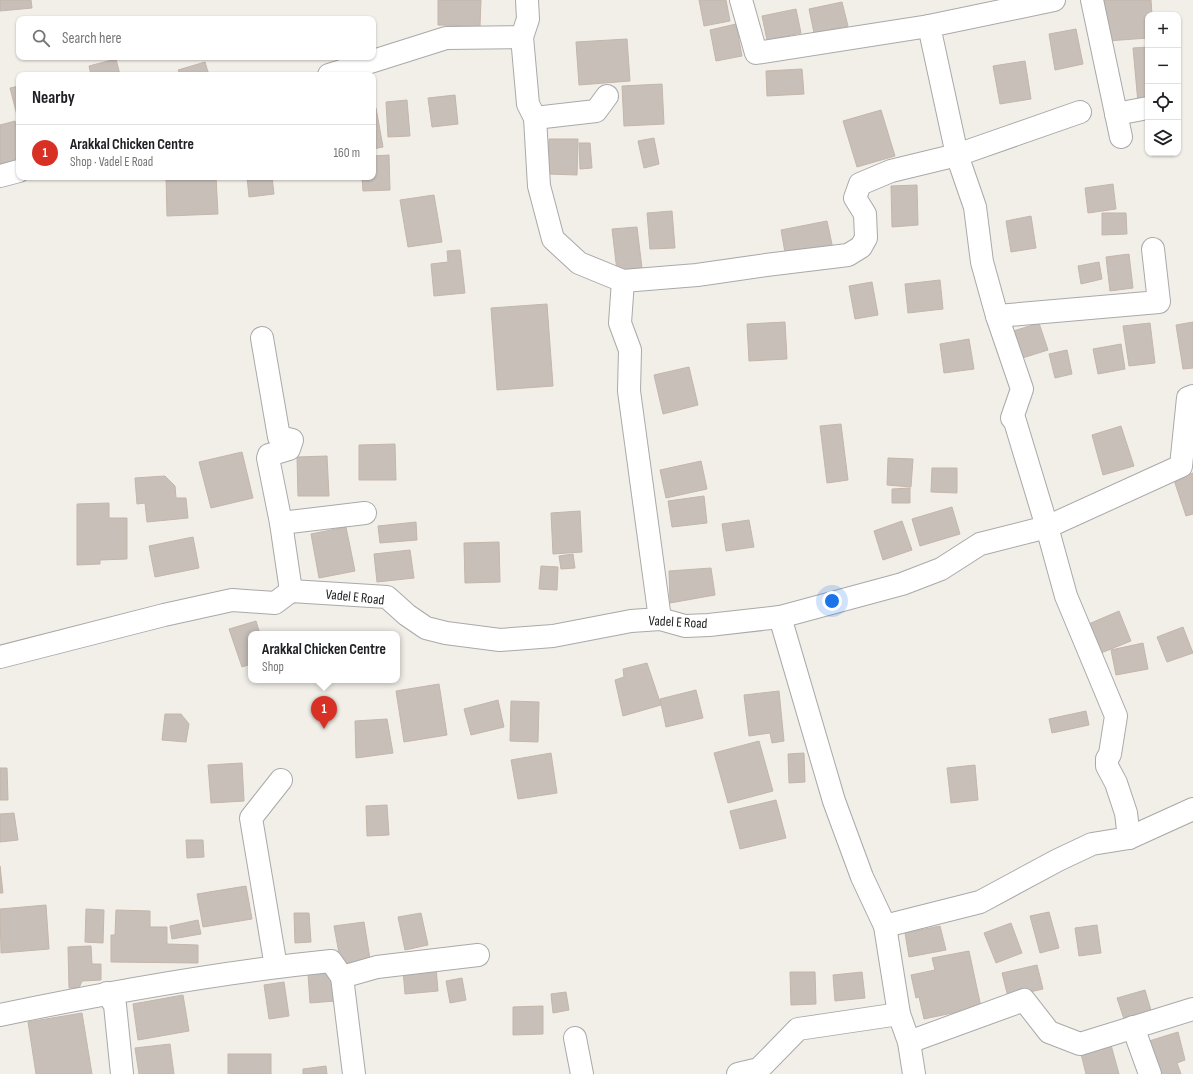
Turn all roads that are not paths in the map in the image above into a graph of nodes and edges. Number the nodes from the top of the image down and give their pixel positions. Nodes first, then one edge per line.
1 (527, 0) edge
2 (741, 0) edge
3 (1054, 0) edge
4 (1092, 0) edge
5 (929, 26) junction
6 (522, 37) junction
7 (338, 72) edge
8 (607, 96) dead end
9 (1145, 109) edge
10 (1080, 112) dead end
11 (1116, 114) junction
12 (535, 118) junction
13 (1121, 137) dead end
14 (957, 155) junction
15 (16, 172) edge
16 (0, 176) edge
17 (1153, 249) dead end
18 (623, 281) junction
19 (997, 316) junction
20 (262, 338) dead end
21 (1193, 396) edge
22 (365, 513) dead end
23 (282, 523) junction
24 (1047, 527) junction
25 (291, 591) junction
26 (780, 617) junction
27 (660, 619) junction
28 (0, 657) edge
29 (282, 780) dead end
30 (1193, 809) edge
31 (1129, 838) junction
32 (885, 926) junction
33 (478, 955) dead end
34 (276, 967) junction
35 (342, 977) junction
36 (107, 993) junction
37 (1193, 1009) edge
38 (899, 1014) junction
39 (0, 1015) edge
40 (1133, 1027) junction
41 (575, 1038) dead end
42 (909, 1042) junction
43 (122, 1074) edge
44 (354, 1074) edge
45 (582, 1074) edge
46 (738, 1074) edge
47 (914, 1074) edge
48 (1150, 1074) edge

1 - 6 street
2 - 5 street
3 - 5 street
4 - 11 street
5 - 14 street
6 - 7 street
6 - 12 street
8 - 12 street
9 - 11 street
10 - 14 street
11 - 13 street
12 - 18 street
14 - 18 street
14 - 19 street
15 - 16 street
17 - 19 street
18 - 27 street
19 - 24 street
20 - 23 street
21 - 24 street, Vadel E Road
22 - 23 street
23 - 25 street
24 - 26 street, Vadel E Road
24 - 31 street
25 - 27 street, Vadel E Road
25 - 28 street
26 - 27 street, Vadel E Road
26 - 32 street
29 - 34 street
30 - 31 street
31 - 32 street
32 - 38 street
33 - 35 street
34 - 35 street
34 - 36 street
35 - 44 street
36 - 39 street
36 - 43 street
37 - 40 street
38 - 42 street
38 - 46 street
40 - 42 street
40 - 48 street
41 - 45 street
42 - 47 street

